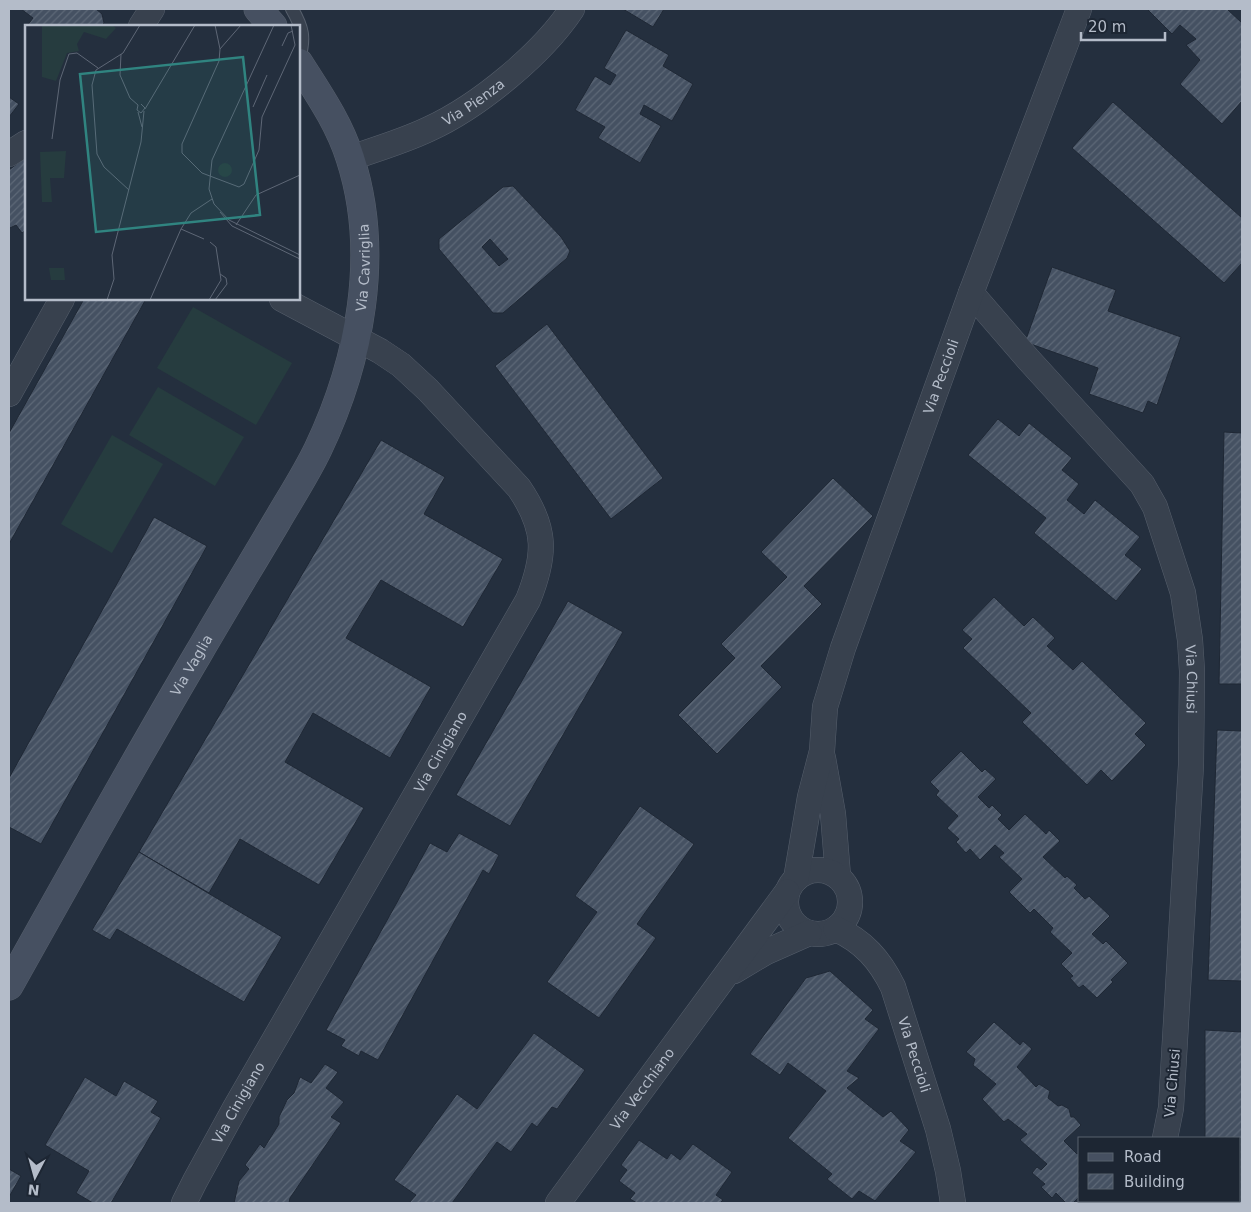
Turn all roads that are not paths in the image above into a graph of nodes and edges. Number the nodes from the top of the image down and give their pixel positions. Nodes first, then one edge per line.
1 (152, 9) edge
2 (258, 9) edge
3 (292, 9) edge
4 (572, 9) edge
5 (1079, 9) edge
6 (141, 25) edge
7 (272, 25) edge
8 (299, 25) edge
9 (300, 29) edge
10 (300, 57) edge
11 (300, 63) edge
12 (25, 144) edge
13 (9, 154) edge
14 (350, 158) junction
15 (971, 293) junction
16 (61, 300) edge
17 (284, 300) edge
18 (355, 338) junction
19 (9, 394) edge
20 (822, 751) junction
21 (838, 876) junction
22 (792, 885) junction
23 (836, 929) junction
24 (809, 933) junction
25 (727, 975) junction
26 (9, 986) edge
27 (1165, 1137) edge
28 (184, 1203) edge
29 (558, 1203) edge
30 (953, 1203) edge

1 - 6 street
2 - 7 street
3 - 8 lane
4 - 14 street, Via Pienza
5 - 15 street, Via Peccioli
9 - 10 lane
11 - 14 street, Via Cavriglia
12 - 13 street
14 - 18 street, Via Cavriglia
15 - 20 street, Via Peccioli
15 - 27 street, Via Chiusi
16 - 19 street
17 - 18 street, Via Cinigiano
18 - 26 street, Via Vaglia
18 - 28 street, Via Cinigiano
20 - 21 street, Via Peccioli
20 - 22 street, Via Peccioli
21 - 22 street
21 - 23 street
22 - 24 street
22 - 25 street, Via Vecchiano
23 - 24 street
23 - 30 street, Via Peccioli
24 - 25 street, Via Vecchiano
25 - 29 street, Via Vecchiano

